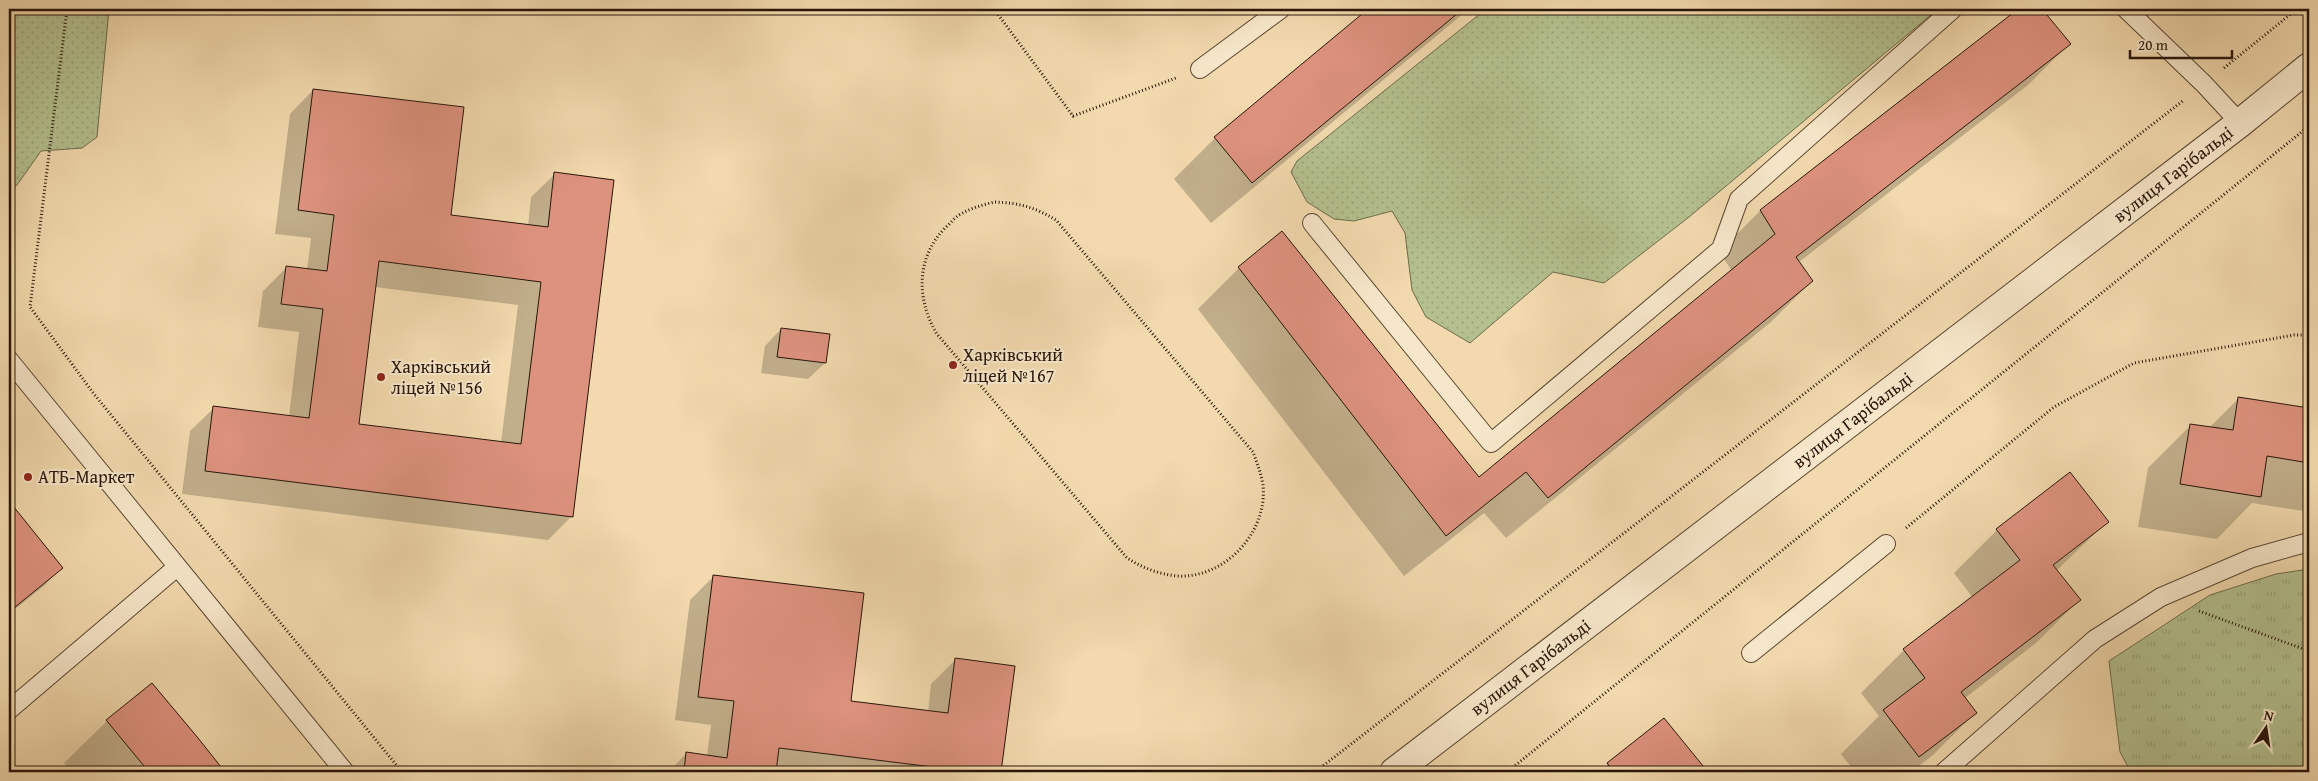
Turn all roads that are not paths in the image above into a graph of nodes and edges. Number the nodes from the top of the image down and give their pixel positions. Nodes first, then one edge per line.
1 (1282, 9) edge
2 (1953, 9) edge
3 (2126, 9) edge
4 (2309, 67) edge
5 (1200, 69) road end
6 (2240, 123) junction
7 (1312, 223) dead end
8 (9, 360) edge
9 (2309, 542) edge
10 (1886, 544) road end
11 (177, 566) junction
12 (1751, 653) dead end
13 (9, 710) edge
14 (345, 772) edge
15 (1394, 772) edge
16 (1944, 772) edge

1 - 5 lane
2 - 7 lane
3 - 6 lane
4 - 6 street, вулиця Гарібальді
6 - 15 street, вулиця Гарібальді
8 - 11 lane
9 - 16 lane
10 - 12 lane
11 - 13 lane
11 - 14 lane

